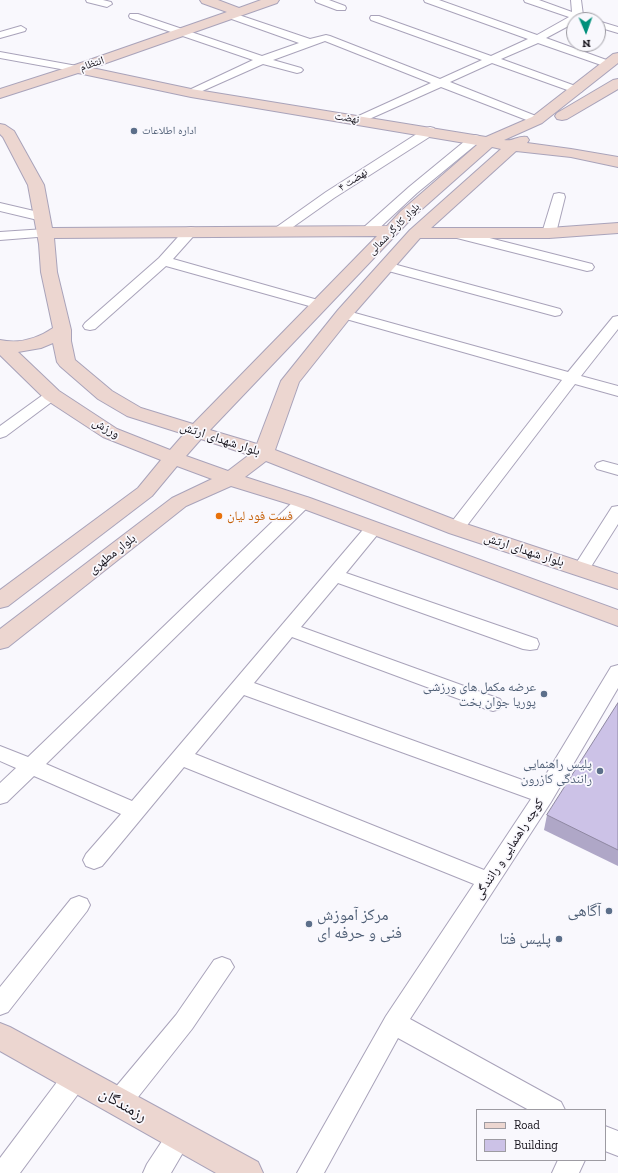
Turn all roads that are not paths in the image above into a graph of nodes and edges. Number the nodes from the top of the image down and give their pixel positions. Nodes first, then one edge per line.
1 (91, 0) edge
2 (206, 0) edge
3 (273, 0) edge
4 (320, 0) edge
5 (429, 0) edge
6 (529, 0) edge
7 (576, 0) edge
8 (107, 4) dead end
9 (334, 11) dead end
10 (580, 12) edge
11 (566, 13) edge
12 (235, 14) junction
13 (134, 16) dead end
14 (375, 18) dead end
15 (566, 26) edge
16 (606, 26) edge
17 (21, 29) dead end
18 (618, 30) edge
19 (184, 32) junction
20 (0, 35) edge
21 (539, 38) junction
22 (308, 42) junction
23 (0, 55) edge
24 (263, 60) junction
25 (490, 60) junction
26 (613, 61) edge
27 (77, 69) junction
28 (297, 70) dead end
29 (440, 83) junction
30 (618, 83) edge
31 (577, 90) junction
32 (191, 93) junction
33 (0, 94) edge
34 (358, 120) junction
35 (536, 120) junction
36 (3, 131) edge
37 (430, 131) junction
38 (483, 140) junction
39 (513, 146) junction
40 (618, 162) edge
41 (559, 197) dead end
42 (0, 207) edge
43 (43, 225) junction
44 (618, 228) edge
45 (191, 231) junction
46 (278, 231) junction
47 (368, 231) junction
48 (391, 231) junction
49 (416, 233) junction
50 (454, 233) junction
51 (548, 233) junction
52 (0, 236) edge
53 (164, 261) junction
54 (386, 266) junction
55 (587, 267) dead end
56 (320, 305) junction
57 (555, 312) dead end
58 (344, 314) junction
59 (618, 320) edge
60 (90, 326) dead end
61 (62, 330) junction
62 (2, 347) edge
63 (66, 362) junction
64 (28, 371) junction
65 (571, 378) junction
66 (618, 391) edge
67 (52, 395) junction
68 (197, 432) junction
69 (0, 433) edge
70 (264, 453) junction
71 (173, 458) junction
72 (230, 479) junction
73 (303, 502) junction
74 (618, 511) edge
75 (456, 528) junction
76 (373, 529) junction
77 (581, 569) junction
78 (334, 575) junction
79 (618, 582) edge
80 (0, 602) edge
81 (618, 618) edge
82 (288, 629) junction
83 (0, 641) edge
84 (530, 644) dead end
85 (618, 672) edge
86 (241, 686) junction
87 (493, 704) dead end
88 (0, 753) edge
89 (180, 757) junction
90 (31, 767) junction
91 (0, 796) edge
92 (544, 796) junction
93 (135, 811) junction
94 (94, 860) dead end
95 (489, 881) junction
96 (79, 905) dead end
97 (222, 968) dead end
98 (0, 1005) edge
99 (394, 1023) junction
100 (0, 1036) edge
101 (75, 1078) junction
102 (118, 1103) junction
103 (550, 1109) edge
104 (179, 1137) junction
105 (606, 1138) edge
106 (618, 1144) edge
107 (571, 1161) edge
108 (4, 1173) edge
109 (156, 1173) edge
110 (247, 1173) edge
111 (310, 1173) edge
112 (565, 1173) edge

1 - 8 street
2 - 12 main road
3 - 12 main road, انتظام
4 - 9 street
5 - 21 street
6 - 11 street
7 - 10 street
12 - 19 main road, انتظام
12 - 22 street
13 - 19 street
14 - 25 street
15 - 21 street
16 - 18 street
17 - 20 street
19 - 24 street
19 - 27 main road, انتظام
21 - 25 street
21 - 26 street
22 - 24 street
22 - 29 street
23 - 27 street
24 - 28 street
24 - 32 street
25 - 29 street
25 - 31 street
26 - 31 main road, بلوار کارگر شمالی
27 - 32 main road, نهضت
27 - 33 main road, انتظام
29 - 34 street
29 - 35 street
30 - 39 main road, بلوار کارگر شمالی
31 - 35 main road, بلوار کارگر شمالی
32 - 34 main road, نهضت
34 - 37 main road, نهضت
35 - 38 main road, بلوار کارگر شمالی
36 - 43 main road
37 - 38 main road, نهضت
37 - 46 street, نهضت ۴
38 - 39 main road, نهضت
38 - 47 street
38 - 48 main road, بلوار کارگر شمالی
39 - 40 main road, نهضت
39 - 49 main road, بلوار کارگر شمالی
41 - 51 street
42 - 43 street
43 - 45 main road
43 - 52 street
43 - 61 main road
44 - 51 main road
45 - 46 main road
45 - 53 street
46 - 47 main road
47 - 48 main road
48 - 56 main road, بلوار کارگر شمالی
49 - 50 main road
49 - 54 main road, بلوار کارگر شمالی
50 - 51 main road
50 - 55 street
53 - 56 street
53 - 60 street
54 - 57 street
54 - 58 main road, بلوار کارگر شمالی
56 - 68 main road, بلوار کارگر شمالی
58 - 65 street
58 - 70 main road, بلوار کارگر شمالی
59 - 65 street
61 - 62 main road
61 - 63 main road
62 - 64 main road, ورزش
63 - 64 main road, بلوار شهدای ارتش
63 - 68 main road, بلوار شهدای ارتش
64 - 67 main road, ورزش
65 - 66 street
65 - 75 street
67 - 69 street
67 - 71 main road, ورزش
68 - 70 main road, بلوار شهدای ارتش
68 - 71 main road, بلوار کارگر شمالی
70 - 72 main road, بلوار مطهری
70 - 75 main road, بلوار شهدای ارتش
71 - 72 main road, ورزش
71 - 80 main road
72 - 73 main road
72 - 83 main road, بلوار مطهری
73 - 76 main road
73 - 90 street
74 - 77 street
75 - 77 main road, بلوار شهدای ارتش
76 - 78 street
76 - 81 main road
77 - 79 main road, بلوار شهدای ارتش
78 - 82 street
78 - 84 street
82 - 86 street
82 - 87 street
85 - 92 street, کوچه راهنمایی و رانندگی
86 - 89 street
86 - 92 street
88 - 90 street
89 - 93 street
89 - 95 street
90 - 91 street
90 - 93 street
92 - 95 street, کوچه راهنمایی و رانندگی
93 - 94 street
95 - 99 street, کوچه راهنمایی و رانندگی
96 - 98 street
97 - 102 street
99 - 103 street
99 - 111 street, کوچه راهنمایی و رانندگی
100 - 101 main road, رزمندگان
101 - 102 main road, رزمندگان
101 - 108 street
102 - 104 main road, رزمندگان
104 - 109 street
104 - 110 main road, رزمندگان
105 - 106 street
107 - 112 street

